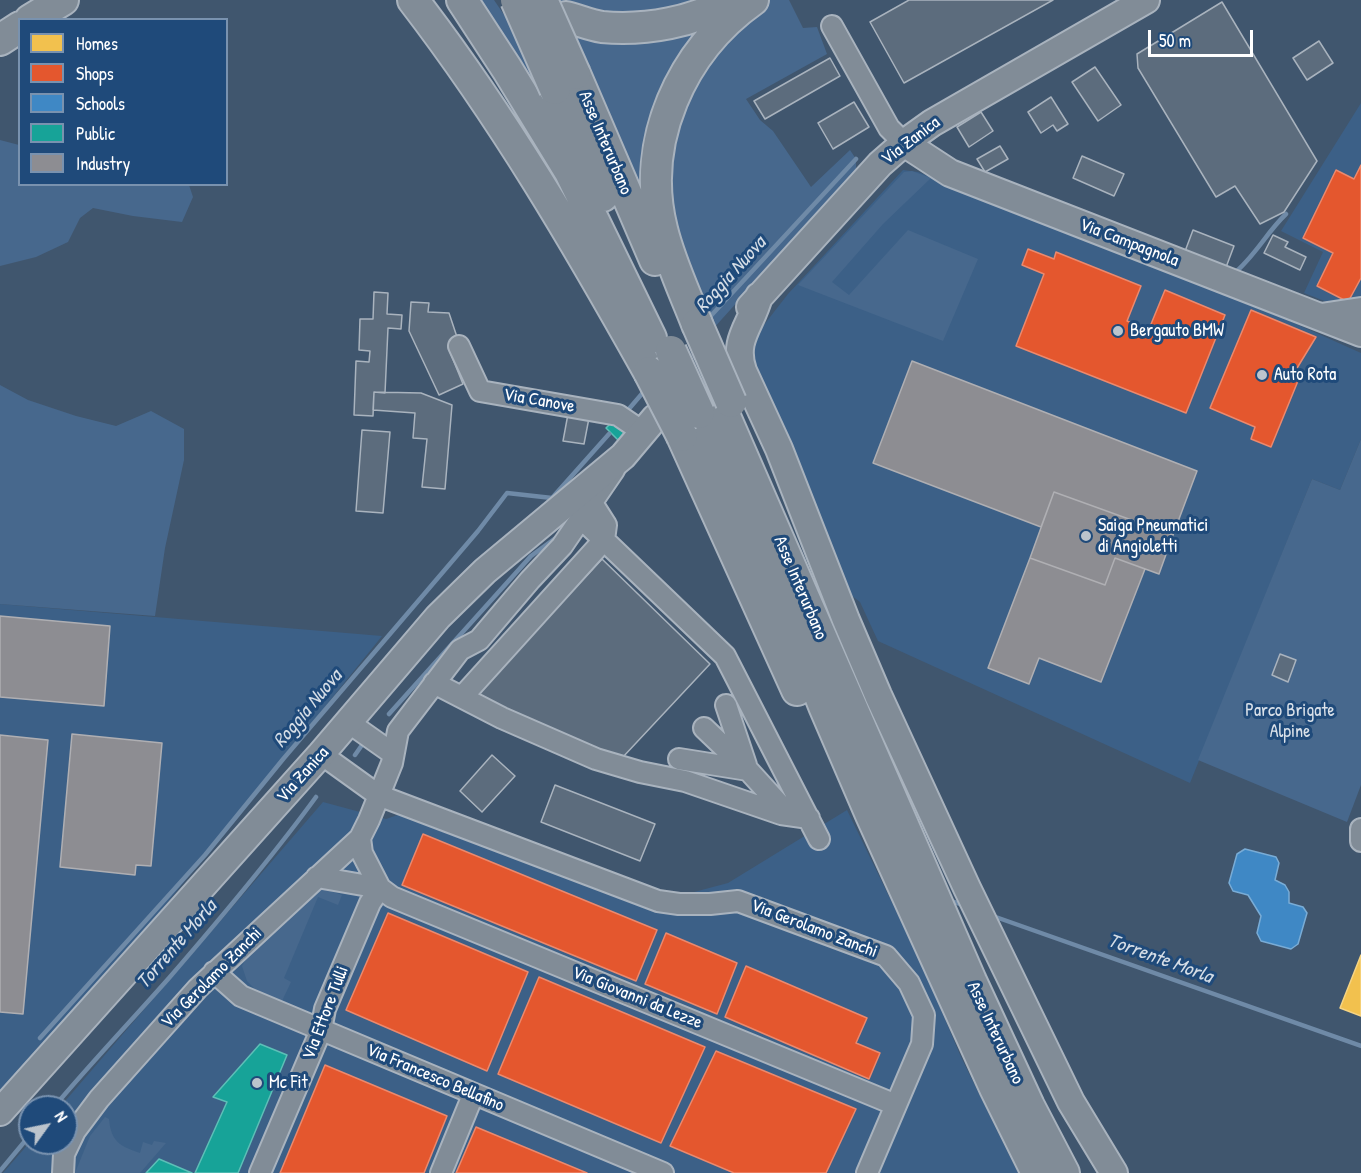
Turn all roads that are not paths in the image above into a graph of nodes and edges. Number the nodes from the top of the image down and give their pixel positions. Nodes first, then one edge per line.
1 (63, 0) edge
2 (413, 0) edge
3 (451, 0) edge
4 (462, 0) edge
5 (516, 0) edge
6 (542, 0) edge
7 (732, 0) edge
8 (753, 0) edge
9 (1146, 0) edge
10 (566, 17) dead end
11 (33, 18) edge
12 (832, 26) dead end
13 (18, 28) edge
14 (0, 40) edge
15 (565, 81) junction
16 (903, 143) junction
17 (594, 220) junction
18 (759, 296) junction
19 (1361, 311) edge
20 (1321, 317) junction
21 (1361, 333) edge
22 (459, 346) dead end
23 (682, 347) junction
24 (704, 416) junction
25 (636, 422) joint
26 (623, 456) junction
27 (587, 511) junction
28 (604, 540) junction
29 (434, 683) junction
30 (470, 702) junction
31 (726, 705) dead end
32 (348, 722) junction
33 (704, 728) dead end
34 (392, 753) junction
35 (321, 754) junction
36 (679, 759) dead end
37 (748, 770) junction
38 (378, 795) junction
39 (871, 815) junction
40 (799, 817) junction
41 (1361, 828) edge
42 (360, 838) junction
43 (819, 839) dead end
44 (1361, 841) edge
45 (317, 877) junction
46 (380, 888) junction
47 (214, 972) junction
48 (971, 981) junction
49 (321, 1030) junction
50 (473, 1095) junction
51 (896, 1105) junction
52 (0, 1112) edge
53 (63, 1173) edge
54 (260, 1173) edge
55 (441, 1173) edge
56 (663, 1173) edge
57 (867, 1173) edge
58 (1037, 1173) edge
59 (1065, 1173) edge
60 (1077, 1173) edge
61 (1114, 1173) edge

1 - 11 highway
2 - 23 highway
3 - 17 highway
4 - 17 highway
5 - 15 highway, Asse Interurbano, bridge
6 - 15 highway, Asse Interurbano, bridge
7 - 10 highway
8 - 23 highway
9 - 16 main road, Via Zanica
12 - 16 street
13 - 14 highway
15 - 23 highway, Asse Interurbano
16 - 18 main road, Via Zanica
16 - 20 main road, Via Campagnola
17 - 23 highway
18 - 23 main road, Via Zanica
18 - 61 main road
19 - 20 main road
20 - 21 main road, Via Campagnola
22 - 25 street, Via Canove
23 - 24 highway, Asse Interurbano
23 - 24 highway, bridge
24 - 39 highway, Asse Interurbano
24 - 39 highway
24 - 48 highway, Asse Interurbano
25 - 26 main road, Via Zanica
26 - 27 street, Via Zanica
26 - 32 main road, Via Zanica
27 - 28 street
27 - 29 street, Via Zanica
28 - 30 street
28 - 40 street
29 - 30 street
29 - 34 street, Via Zanica
30 - 40 street
31 - 37 street
32 - 34 street
32 - 35 main road, Via Zanica
33 - 37 street
34 - 38 street, Via Gerolamo Zanchi
35 - 38 street, Via Gerolamo Zanchi
35 - 52 main road, Via Zanica
36 - 37 street
37 - 40 street
38 - 42 street, Via Gerolamo Zanchi
38 - 51 street, Via Gerolamo Zanchi
39 - 58 highway, Asse Interurbano
40 - 43 street
41 - 44 street
42 - 45 street, Via Gerolamo Zanchi
42 - 46 street
45 - 46 street, Via Giovanni da Lezze
45 - 47 street, Via Gerolamo Zanchi
46 - 49 street, Via Ettore Tulli
46 - 51 street, Via Giovanni da Lezze
47 - 49 street, Via Francesco Bellafino
47 - 53 street, Via Gerolamo Zanchi
48 - 59 highway, Asse Interurbano
48 - 60 highway
49 - 50 street, Via Francesco Bellafino
49 - 54 street, Via Ettore Tulli
50 - 55 street
50 - 56 street, Via Francesco Bellafino
51 - 57 street, Via Gerolamo Zanchi

